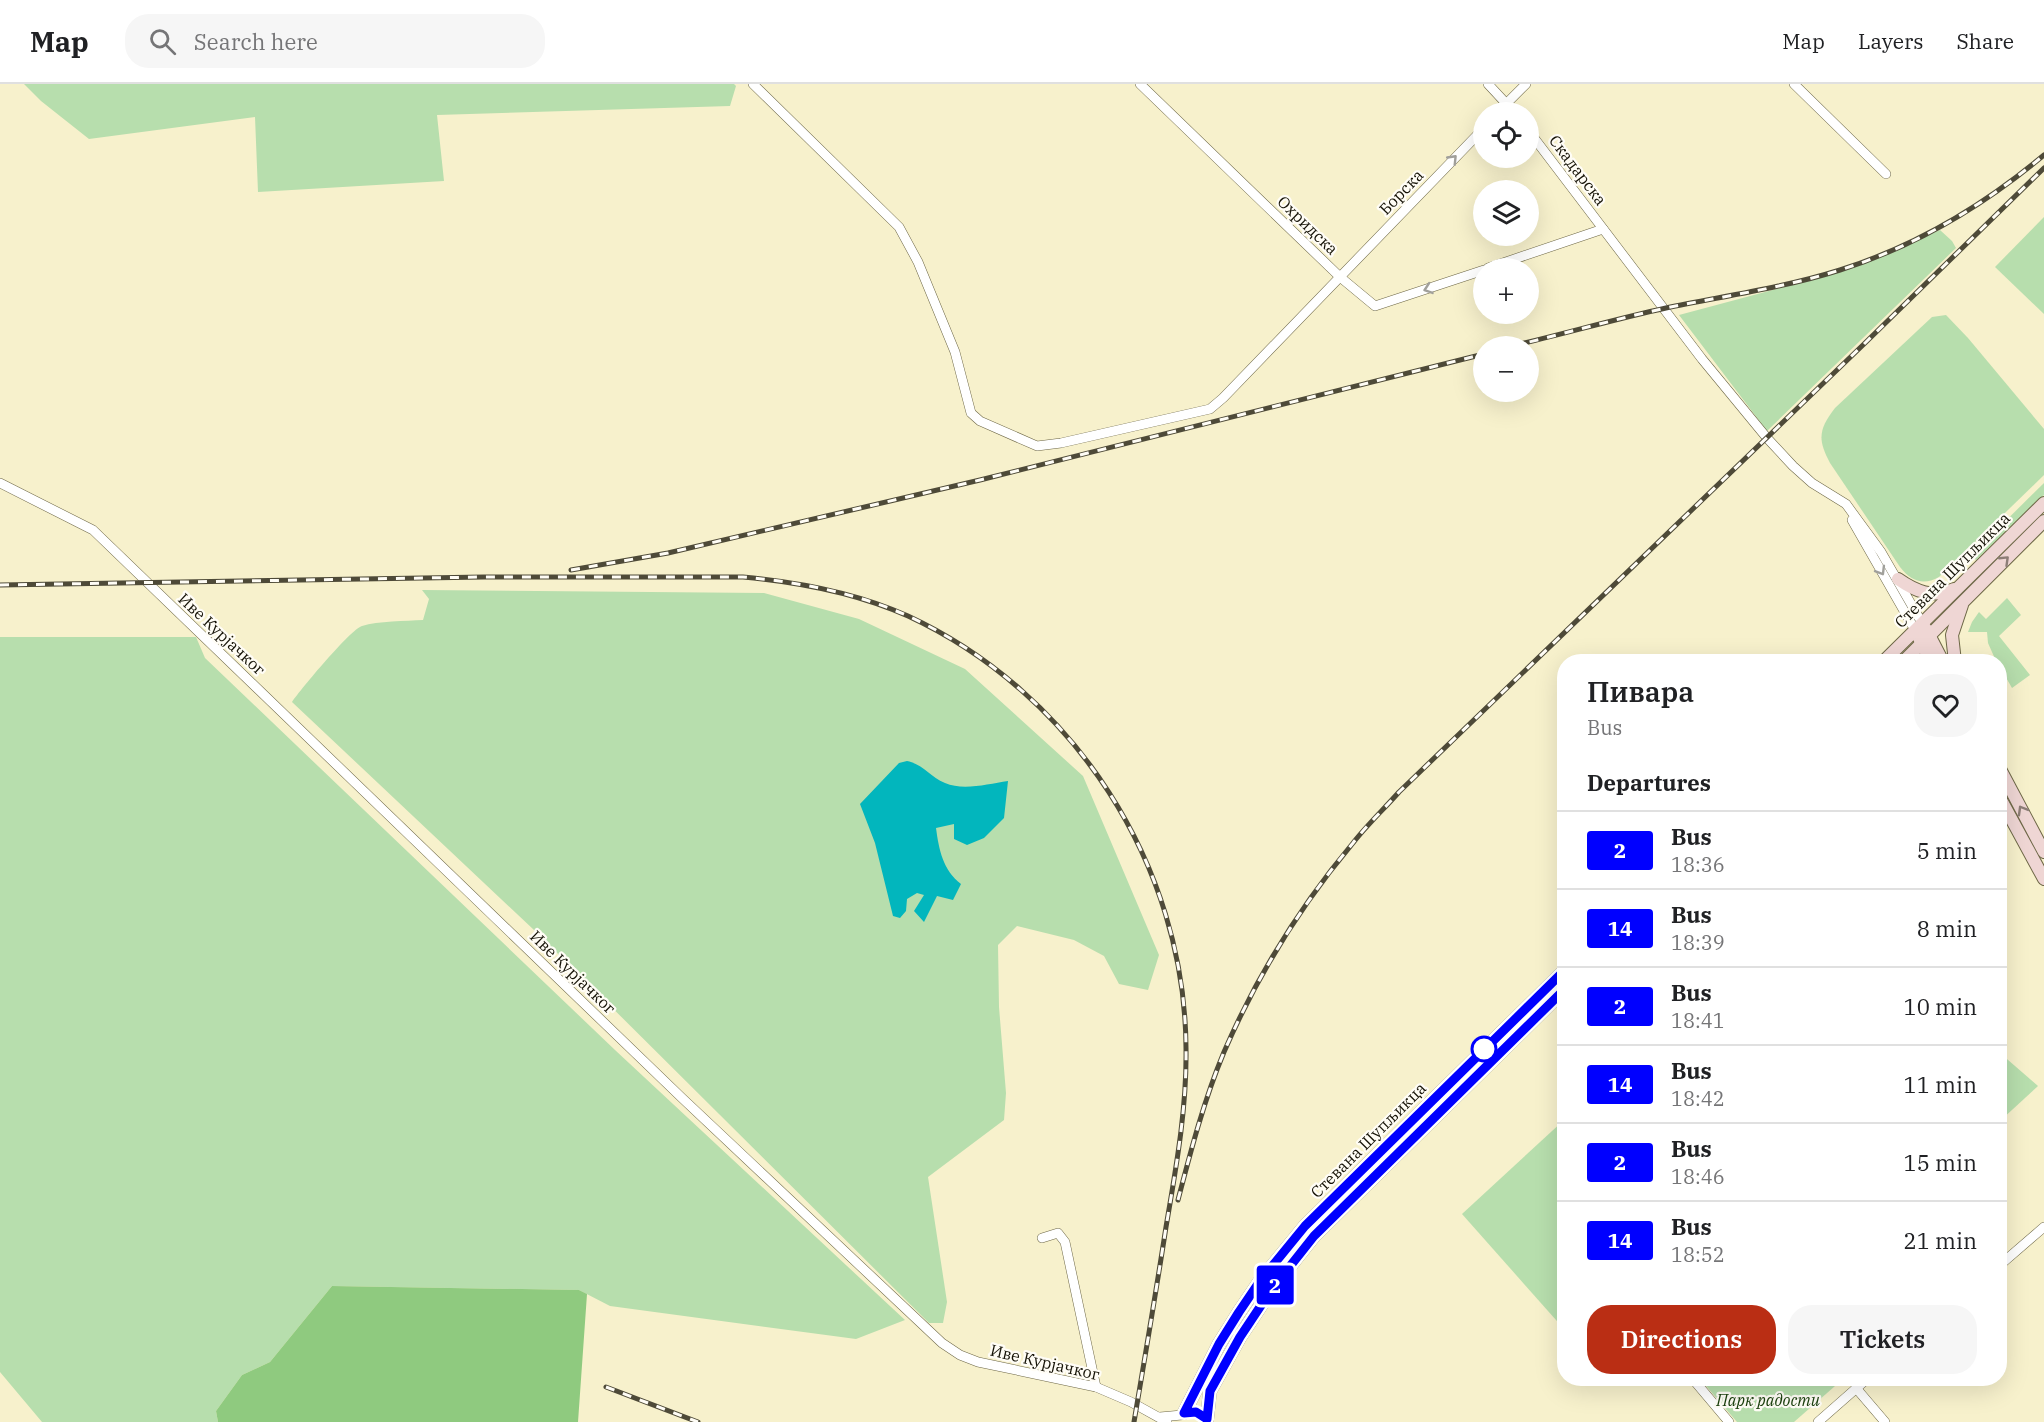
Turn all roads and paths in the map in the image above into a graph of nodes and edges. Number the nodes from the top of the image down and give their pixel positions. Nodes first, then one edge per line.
1 (753, 84) edge
2 (1140, 84) edge
3 (1488, 84) edge
4 (1526, 84) edge
5 (1794, 84) edge
6 (1506, 102) edge
7 (1508, 102) edge
8 (1473, 139) edge
9 (1539, 145) edge
10 (1886, 174) dead end
11 (1603, 229) junction
12 (1517, 258) edge
13 (1473, 274) edge
14 (1340, 277) junction
15 (0, 483) edge
16 (2044, 503) edge
17 (1846, 504) junction
18 (2044, 521) edge
19 (1898, 579) junction
20 (1960, 586) junction
21 (1965, 598) junction
22 (1919, 626) junction
23 (1925, 639) junction
24 (1891, 654) edge
25 (1911, 654) edge
26 (1929, 654) edge
27 (1937, 654) edge
28 (1954, 654) edge
29 (2007, 782) edge
30 (2007, 811) edge
31 (2044, 852) edge
32 (2044, 879) edge
33 (1557, 978) edge
34 (1557, 997) edge
35 (2044, 1227) edge
36 (1042, 1238) dead end
37 (2007, 1259) edge
38 (1699, 1386) edge
39 (1858, 1386) edge
40 (1096, 1387) junction
41 (1856, 1388) junction
42 (1181, 1417) edge
43 (1163, 1419) edge
44 (1207, 1421) edge
45 (1729, 1422) edge
46 (1818, 1422) edge
47 (1885, 1422) edge

1 - 14 street, Борска
2 - 14 street, Охридска
3 - 6 street
4 - 7 street
5 - 10 street
14 -> 8 street, Борска
9 - 11 street, Скадарска
11 - 12 street
11 - 17 street, Скадарска
13 -> 14 street, Охридска
15 - 40 street, Иве Курјачког
16 - 20 main road, Стевана Шупљикца
17 - 19 street
17 -> 22 street
21 -> 18 main road, Стевана Шупљикца
19 - 20 main road
19 - 22 street
20 - 22 main road, Стевана Шупљикца
21 - 23 main road, Стевана Шупљикца
21 - 28 main road
22 - 23 main road
22 - 24 main road, Стевана Шупљикца
23 - 25 main road, Стевана Шупљикца
23 - 26 main road
23 - 27 main road
31 -> 29 main road
30 - 32 main road
33 - 42 main road, Стевана Шупљикца
34 - 44 main road, Стевана Шупљикца
35 - 37 street
36 - 40 street
38 - 45 street
39 - 41 street
40 - 43 street, Иве Курјачког
41 - 46 street
41 - 47 street
42 - 43 street
42 - 44 main road

